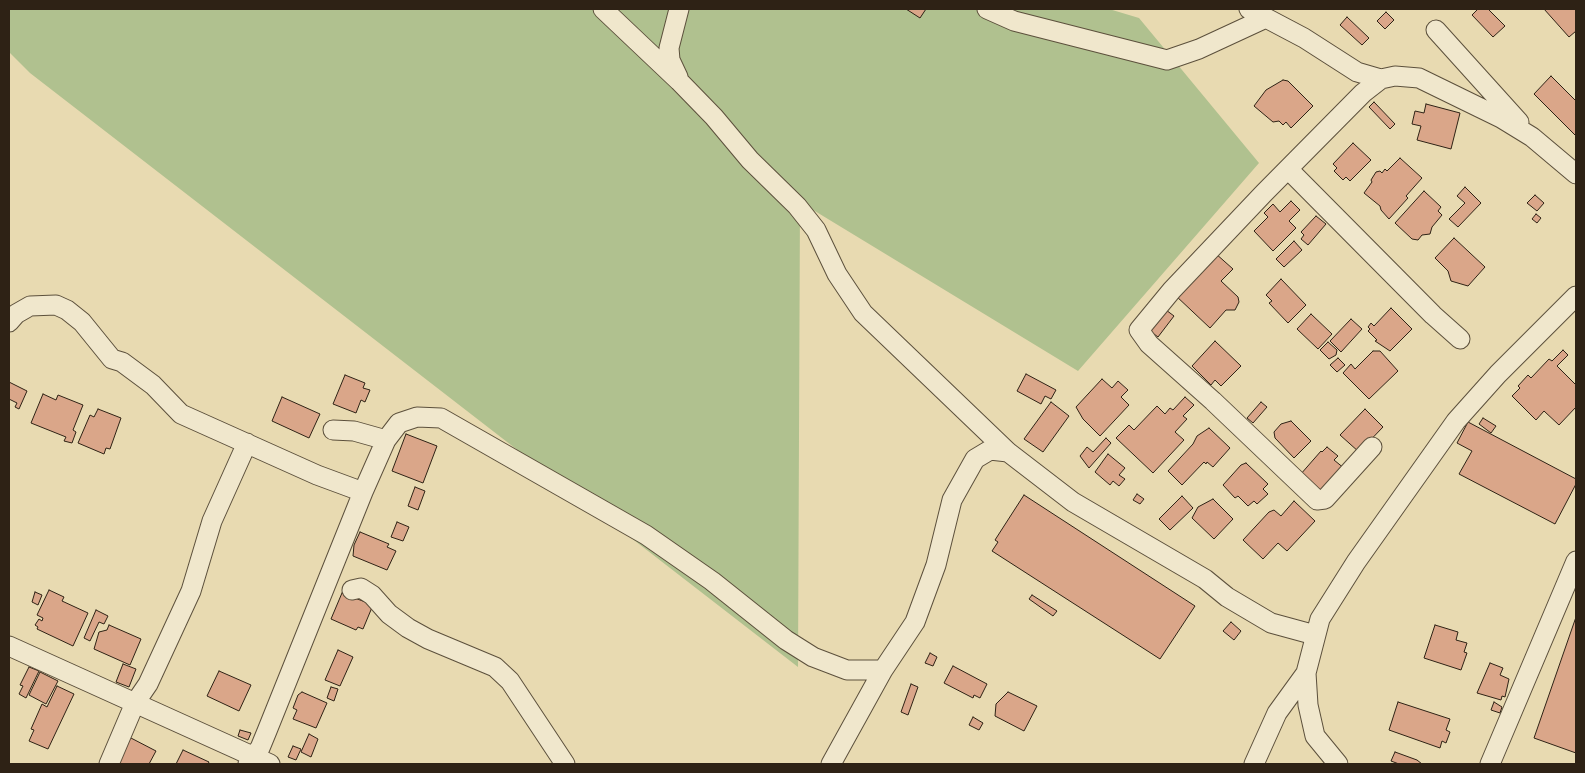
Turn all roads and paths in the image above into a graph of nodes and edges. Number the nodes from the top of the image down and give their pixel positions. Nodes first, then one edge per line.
1 (603, 9) edge
2 (679, 9) edge
3 (987, 9) edge
4 (1249, 9) edge
5 (1266, 18) junction
6 (1436, 30) dead end
7 (1381, 79) junction
8 (679, 81) junction
9 (1532, 137) junction
10 (1288, 169) junction
11 (1576, 174) edge
12 (1576, 296) edge
13 (9, 322) edge
14 (1460, 339) dead end
15 (333, 430) dead end
16 (386, 440) junction
17 (247, 443) junction
18 (1372, 447) dead end
19 (1008, 452) junction
20 (363, 492) junction
21 (1576, 560) edge
22 (352, 590) dead end
23 (1315, 635) junction
24 (9, 646) edge
25 (883, 670) junction
26 (1306, 673) junction
27 (135, 703) junction
28 (257, 762) edge
29 (110, 764) edge
30 (565, 764) edge
31 (831, 764) edge
32 (1254, 764) edge
33 (1338, 764) edge
34 (1490, 764) edge

1 - 8 street
2 - 8 street
3 - 5 street
4 - 5 street
5 - 7 street
6 - 9 street
7 - 9 street
7 - 10 street
8 - 19 street
9 - 11 street
10 - 14 street
10 - 18 street
12 - 23 street
13 - 17 street
15 - 16 street
16 - 20 street
16 - 25 street
17 - 20 street
17 - 27 street
19 - 23 street
19 - 25 street
20 - 28 street
21 - 34 street
22 - 30 street
23 - 26 street
24 - 27 street
25 - 31 street
26 - 32 street
26 - 33 street
27 - 28 street
27 - 29 street

